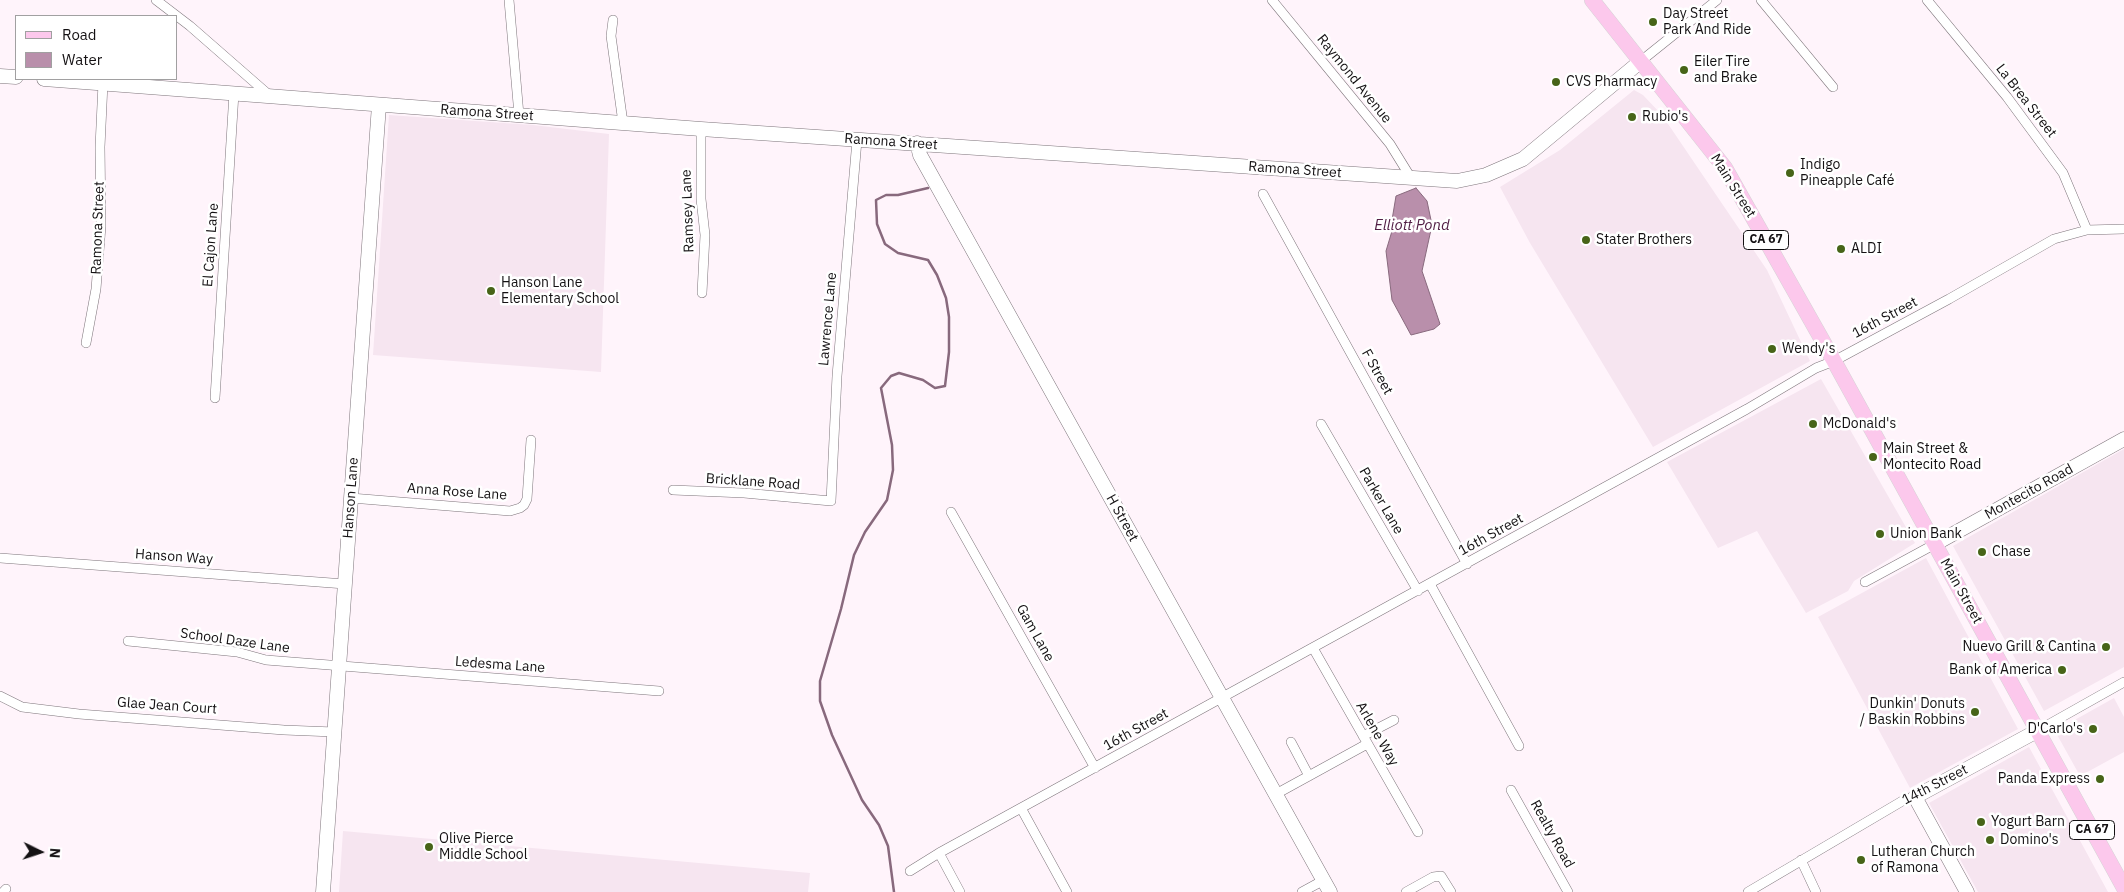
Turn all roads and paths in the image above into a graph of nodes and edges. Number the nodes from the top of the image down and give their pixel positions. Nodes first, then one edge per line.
1 (156, 0) edge
2 (509, 0) edge
3 (1272, 0) edge
4 (1592, 0) edge
5 (1717, 0) edge
6 (1761, 0) edge
7 (1927, 0) edge
8 (176, 15) edge
9 (178, 17) edge
10 (613, 20) dead end
11 (1641, 61) junction
12 (0, 76) edge
13 (15, 77) edge
14 (59, 80) edge
15 (103, 83) junction
16 (1832, 87) dead end
17 (234, 93) junction
18 (269, 95) junction
19 (379, 105) junction
20 (519, 116) junction
21 (623, 123) junction
22 (701, 129) junction
23 (858, 140) junction
24 (917, 143) junction
25 (1410, 178) junction
26 (1263, 194) dead end
27 (2124, 229) edge
28 (2087, 230) junction
29 (702, 293) dead end
30 (86, 343) dead end
31 (1834, 361) junction
32 (215, 398) dead end
33 (1321, 424) dead end
34 (2124, 439) edge
35 (531, 440) dead end
36 (673, 490) dead end
37 (351, 498) junction
38 (831, 501) joint
39 (951, 512) dead end
40 (1935, 544) junction
41 (0, 558) edge
42 (1467, 564) junction
43 (1865, 582) dead end
44 (345, 584) junction
45 (1430, 584) junction
46 (1418, 591) junction
47 (128, 641) dead end
48 (1313, 648) junction
49 (339, 667) junction
50 (2124, 682) edge
51 (659, 691) dead end
52 (0, 696) edge
53 (1222, 698) junction
54 (1394, 720) dead end
55 (2037, 731) junction
56 (334, 732) junction
57 (1365, 740) junction
58 (1291, 742) dead end
59 (1519, 746) dead end
60 (1095, 768) junction
61 (1309, 776) junction
62 (1511, 790) dead end
63 (1276, 794) junction
64 (1915, 798) junction
65 (1021, 808) junction
66 (1418, 832) dead end
67 (939, 853) junction
68 (1801, 860) junction
69 (910, 871) dead end
70 (1327, 886) edge
71 (2124, 888) edge
72 (1751, 891) edge
73 (323, 892) edge
74 (960, 892) edge
75 (1067, 892) edge
76 (1302, 892) edge
77 (1406, 892) edge
78 (1451, 892) edge
79 (1568, 892) edge
80 (1816, 892) edge
81 (1967, 892) edge

1 - 8 street
2 - 20 street
3 - 25 street, Raymond Avenue
4 - 11 main road, Main Street / CA 67
5 - 11 street
6 - 16 street
7 - 28 street, La Brea Street
9 - 18 street
10 - 21 street
11 - 25 main road, Ramona Street
11 - 31 main road, Main Street / CA 67
12 - 13 main road
14 - 15 main road, Ramona Street
15 - 17 main road, Ramona Street
15 - 30 street, Ramona Street
17 - 18 main road, Ramona Street
17 - 32 street, El Cajon Lane
18 - 19 main road, Ramona Street
19 - 20 main road, Ramona Street
19 - 37 main road, Hanson Lane
20 - 21 main road, Ramona Street
21 - 22 main road, Ramona Street
22 - 23 main road, Ramona Street
22 - 29 street, Ramsey Lane
23 - 24 main road, Ramona Street
23 - 38 street, Lawrence Lane
24 - 25 main road, Ramona Street
24 - 53 main road, H Street
26 - 42 street, F Street
27 - 28 street
28 - 31 street, 16th Street
31 - 40 main road, Main Street / CA 67
31 - 42 street, 16th Street
33 - 46 street, Parker Lane
34 - 40 main road, Montecito Road
35 - 37 street, Anna Rose Lane
36 - 38 street, Bricklane Road
37 - 44 main road, Hanson Lane
39 - 60 street, Gam Lane
40 - 43 street
40 - 55 main road, Main Street / CA 67
41 - 44 street, Hanson Way
42 - 45 street, 16th Street
44 - 49 main road, Hanson Lane
45 - 46 street, 16th Street
45 - 59 street
46 - 48 street, 16th Street
47 - 49 street, School Daze Lane
48 - 53 street, 16th Street
48 - 57 street, Arlene Way
49 - 51 street, Ledesma Lane
49 - 56 main road, Hanson Lane
50 - 55 street, 14th Street
52 - 56 street, Glae Jean Court
53 - 60 street, 16th Street
53 - 63 main road, H Street
54 - 57 street
55 - 64 main road, 14th Street
55 - 71 main road, Main Street / CA 67
56 - 73 main road, Hanson Lane
57 - 61 street
57 - 66 street, Arlene Way
58 - 61 street
60 - 65 street, 16th Street
61 - 63 street
62 - 79 street, Realty Road
63 - 70 main road, H Street
64 - 68 street, 14th Street
64 - 81 main road
65 - 67 street, 16th Street
65 - 75 street
67 - 69 street, 16th Street
67 - 74 street
68 - 72 street, 14th Street
68 - 80 street
70 - 76 street
77 - 78 street

